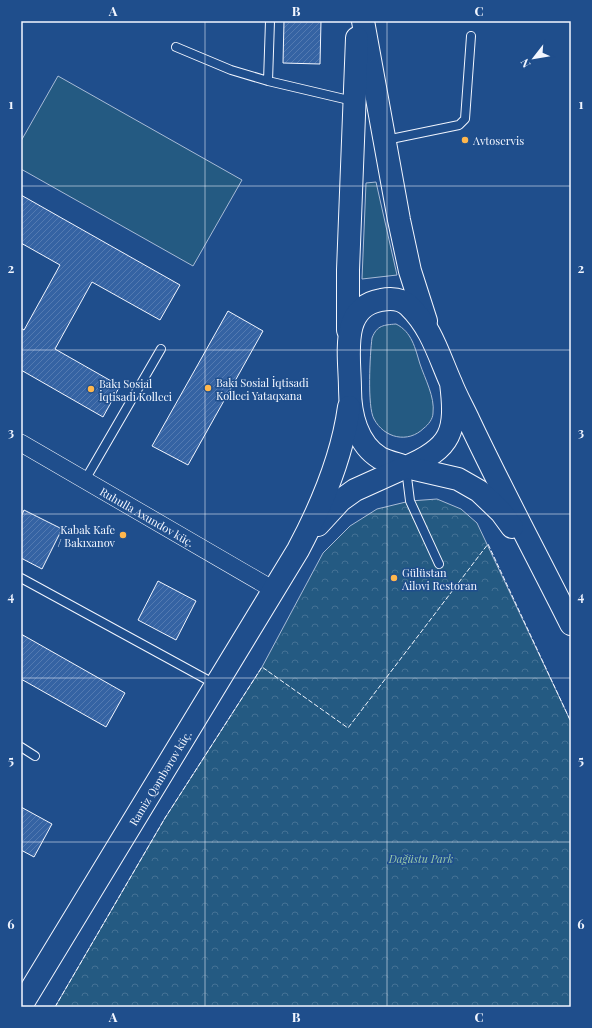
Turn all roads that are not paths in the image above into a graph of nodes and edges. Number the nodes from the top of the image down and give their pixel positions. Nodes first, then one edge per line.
1 (270, 21) edge
2 (358, 21) edge
3 (363, 21) edge
4 (471, 36) dead end
5 (176, 47) dead end
6 (268, 81) junction
7 (353, 101) junction
8 (383, 140) junction
9 (430, 333) junction
10 (348, 340) junction
11 (161, 349) dead end
12 (451, 383) junction
13 (350, 400) junction
14 (21, 443) edge
15 (406, 467) junction
16 (85, 480) junction
17 (298, 550) junction
18 (439, 564) dead end
19 (547, 575) junction
20 (21, 578) edge
21 (274, 590) junction
22 (571, 624) edge
23 (217, 686) junction
24 (21, 748) edge
25 (35, 756) dead end
26 (21, 1006) edge

1 - 6 lane
2 - 7 main road
3 - 8 main road
4 - 8 lane
5 - 6 lane
6 - 7 lane
7 - 10 main road
8 - 9 main road
9 - 10 main road
9 - 12 main road
10 - 13 main road
11 - 16 lane
12 - 15 main road
12 - 19 main road
13 - 15 main road
13 - 17 main road
14 - 16 street, Ruhulla Axundov küç.
15 - 17 main road
15 - 18 lane
15 - 19 main road
16 - 21 street, Ruhulla Axundov küç.
17 - 21 main road, Ramiz Qəmbərov küç.
19 - 22 main road
20 - 23 lane
21 - 23 main road, Ramiz Qəmbərov küç.
23 - 26 main road, Ramiz Qəmbərov küç.
24 - 25 lane

